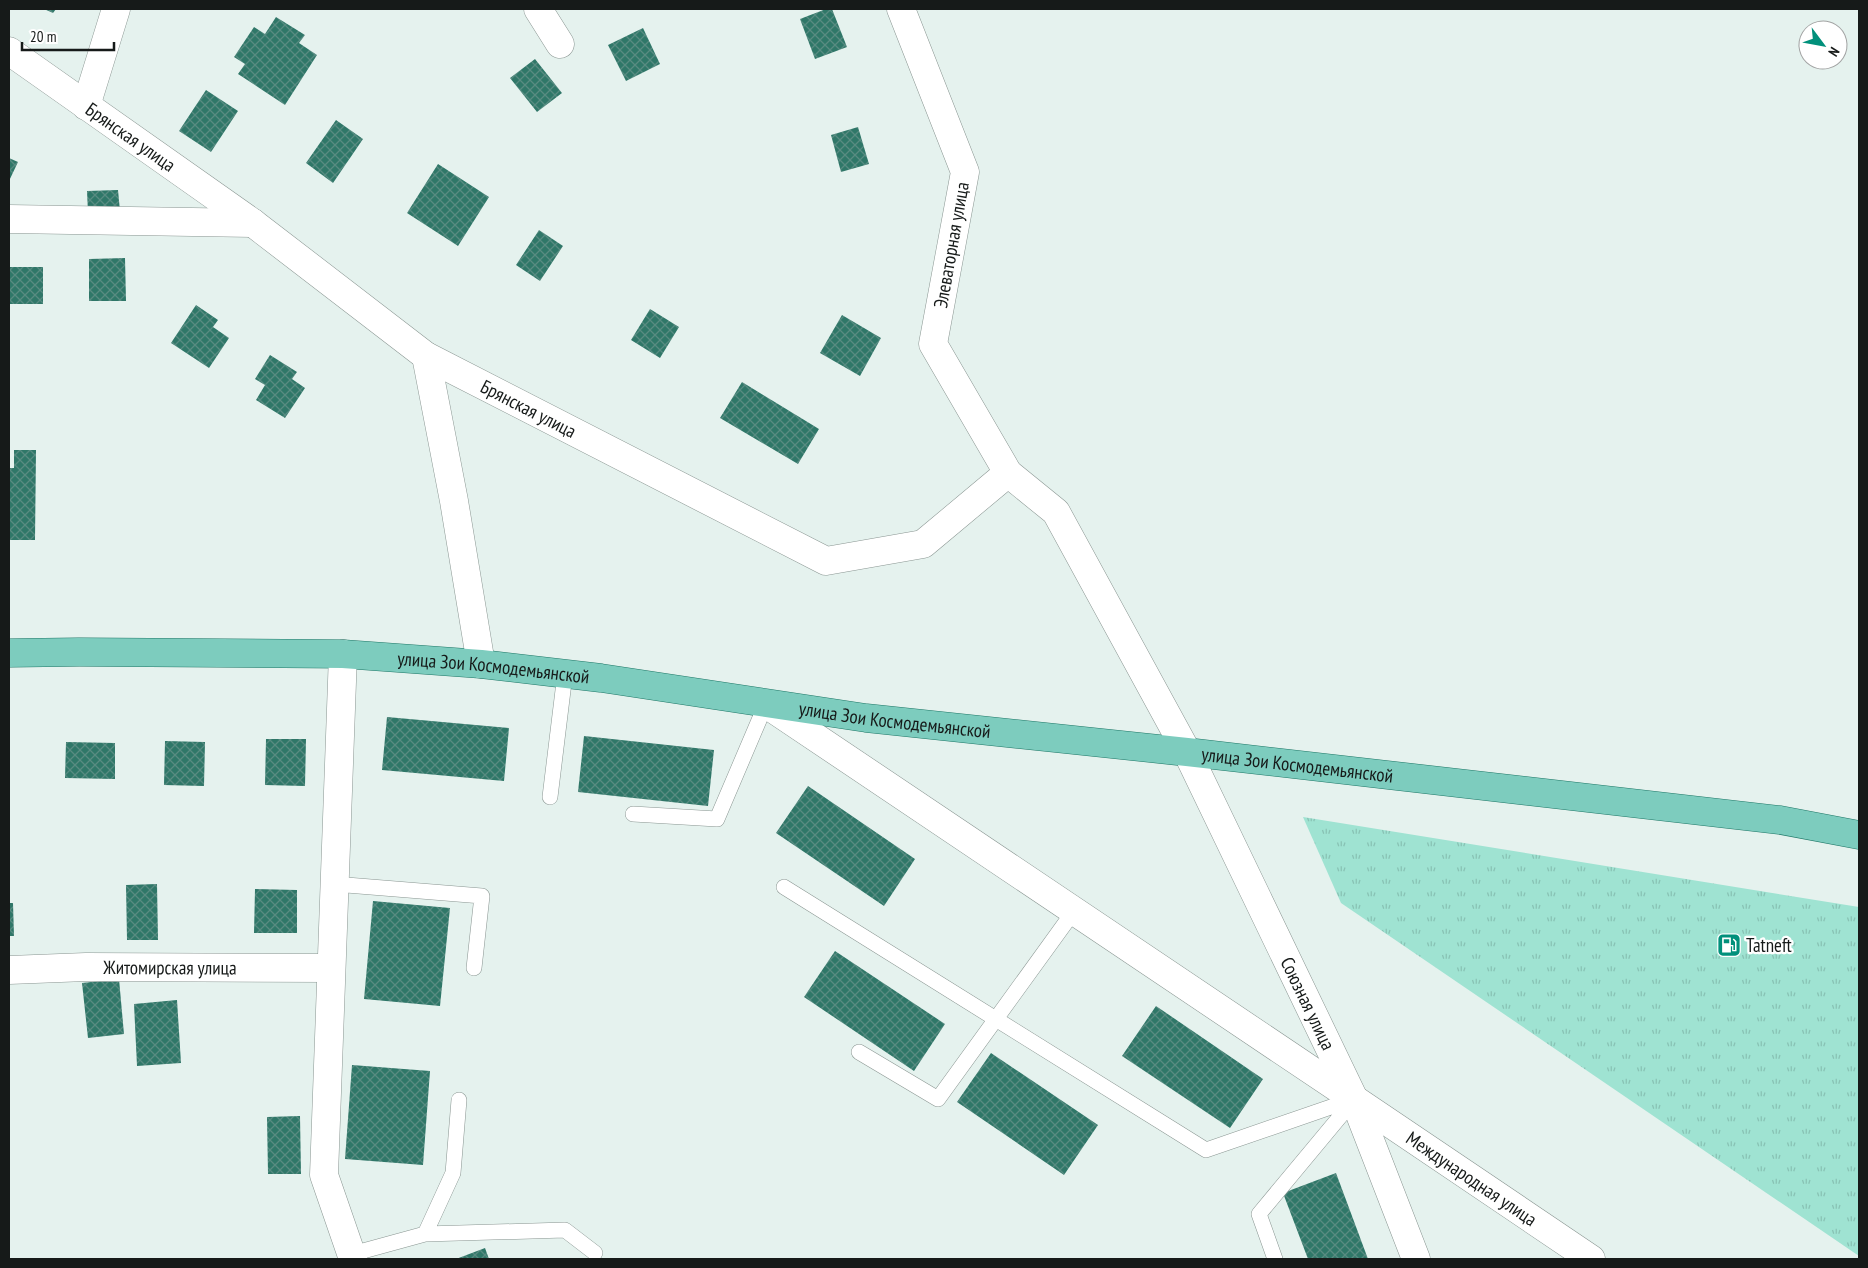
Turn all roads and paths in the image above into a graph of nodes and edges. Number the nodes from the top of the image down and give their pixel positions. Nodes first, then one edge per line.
1 (116, 9) edge
2 (538, 9) edge
3 (901, 9) edge
4 (560, 44) dead end
5 (9, 51) edge
6 (86, 106) junction
7 (9, 219) edge
8 (253, 223) junction
9 (426, 356) junction
10 (1008, 473) junction
11 (9, 653) edge
12 (343, 654) junction
13 (481, 664) junction
14 (565, 674) junction
15 (766, 704) junction
16 (1187, 752) junction
17 (550, 797) dead end
18 (633, 814) dead end
19 (1859, 835) edge
20 (334, 884) junction
21 (784, 887) dead end
22 (1074, 911) junction
23 (330, 968) junction
24 (474, 968) dead end
25 (9, 970) edge
26 (996, 1019) junction
27 (859, 1052) dead end
28 (459, 1100) dead end
29 (1354, 1100) junction
30 (425, 1234) junction
31 (596, 1252) dead end
32 (353, 1257) edge
33 (1276, 1259) edge
34 (1416, 1259) edge
35 (1591, 1259) edge

1 - 6 street
2 - 4 street
3 - 10 street, Элеваторная улица
5 - 6 street, Брянская улица
6 - 8 street, Брянская улица
7 - 8 street
8 - 9 street, Брянская улица
9 - 10 street, Брянская улица
9 - 13 street
10 - 16 street, Союзная улица
11 - 12 main road, улица Зои Космодемьянской
12 - 13 main road, улица Зои Космодемьянской
12 - 20 street
13 - 14 main road, улица Зои Космодемьянской
14 - 15 main road, улица Зои Космодемьянской
14 - 17 lane
15 - 16 main road, улица Зои Космодемьянской
15 - 18 lane
15 - 22 street, Международная улица
16 - 19 main road, улица Зои Космодемьянской
16 - 29 street, Союзная улица
20 - 23 street
20 - 24 lane
21 - 26 lane
22 - 26 lane
22 - 29 street, Международная улица
23 - 25 street, Житомирская улица
23 - 32 street
26 - 27 lane
26 - 29 lane
28 - 30 lane
29 - 33 lane
29 - 34 street, Союзная улица
29 - 35 street, Международная улица
30 - 31 lane
30 - 32 lane

